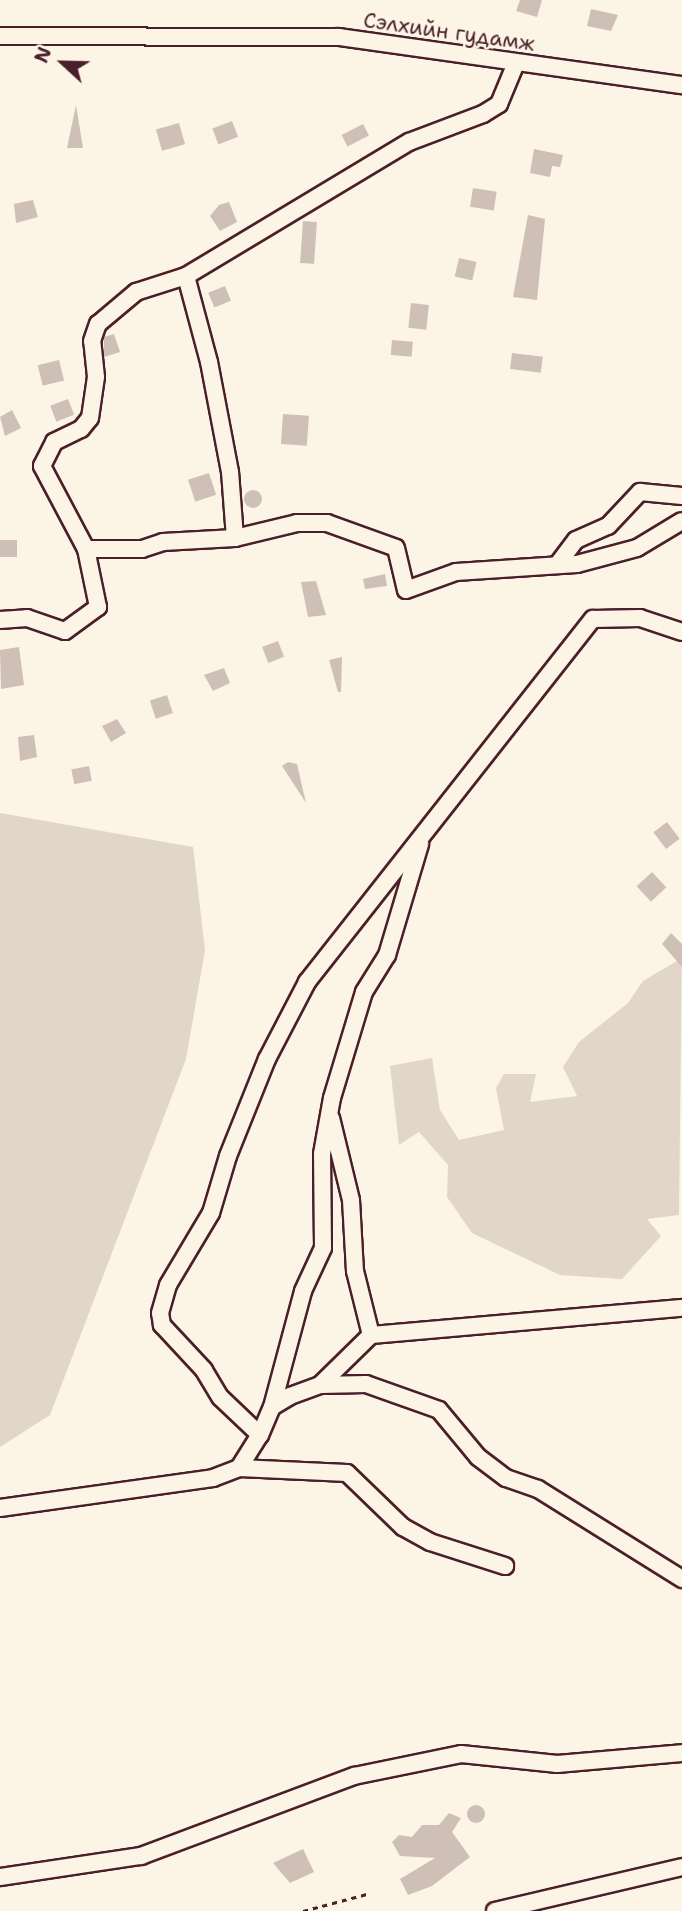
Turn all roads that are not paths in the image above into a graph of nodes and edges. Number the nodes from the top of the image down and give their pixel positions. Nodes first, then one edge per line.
1 (0, 36) edge
2 (516, 63) junction
3 (682, 85) edge
4 (186, 276) junction
5 (682, 496) edge
6 (682, 522) edge
7 (235, 538) junction
8 (86, 549) junction
9 (557, 565) junction
10 (0, 620) edge
11 (682, 632) edge
12 (423, 834) junction
13 (330, 1112) junction
14 (682, 1308) edge
15 (371, 1335) junction
16 (320, 1385) junction
17 (272, 1407) junction
18 (260, 1436) junction
19 (239, 1468) junction
20 (0, 1508) edge
21 (505, 1566) dead end
22 (682, 1579) edge
23 (682, 1753) edge
24 (682, 1867) edge
25 (0, 1877) edge
26 (495, 1911) edge

1 - 2 street, Сэлхийн гудамж
2 - 3 street, Сэлхийн гудамж
2 - 4 street
4 - 7 street
4 - 8 street
5 - 9 street
6 - 9 street
7 - 8 street
7 - 9 street
8 - 10 street
11 - 12 street
12 - 13 street
12 - 18 street
13 - 15 street
13 - 17 street
14 - 15 street
15 - 16 street
16 - 17 street
16 - 22 street
17 - 18 street
18 - 19 street
19 - 20 street
19 - 21 street
23 - 25 street
24 - 26 street

